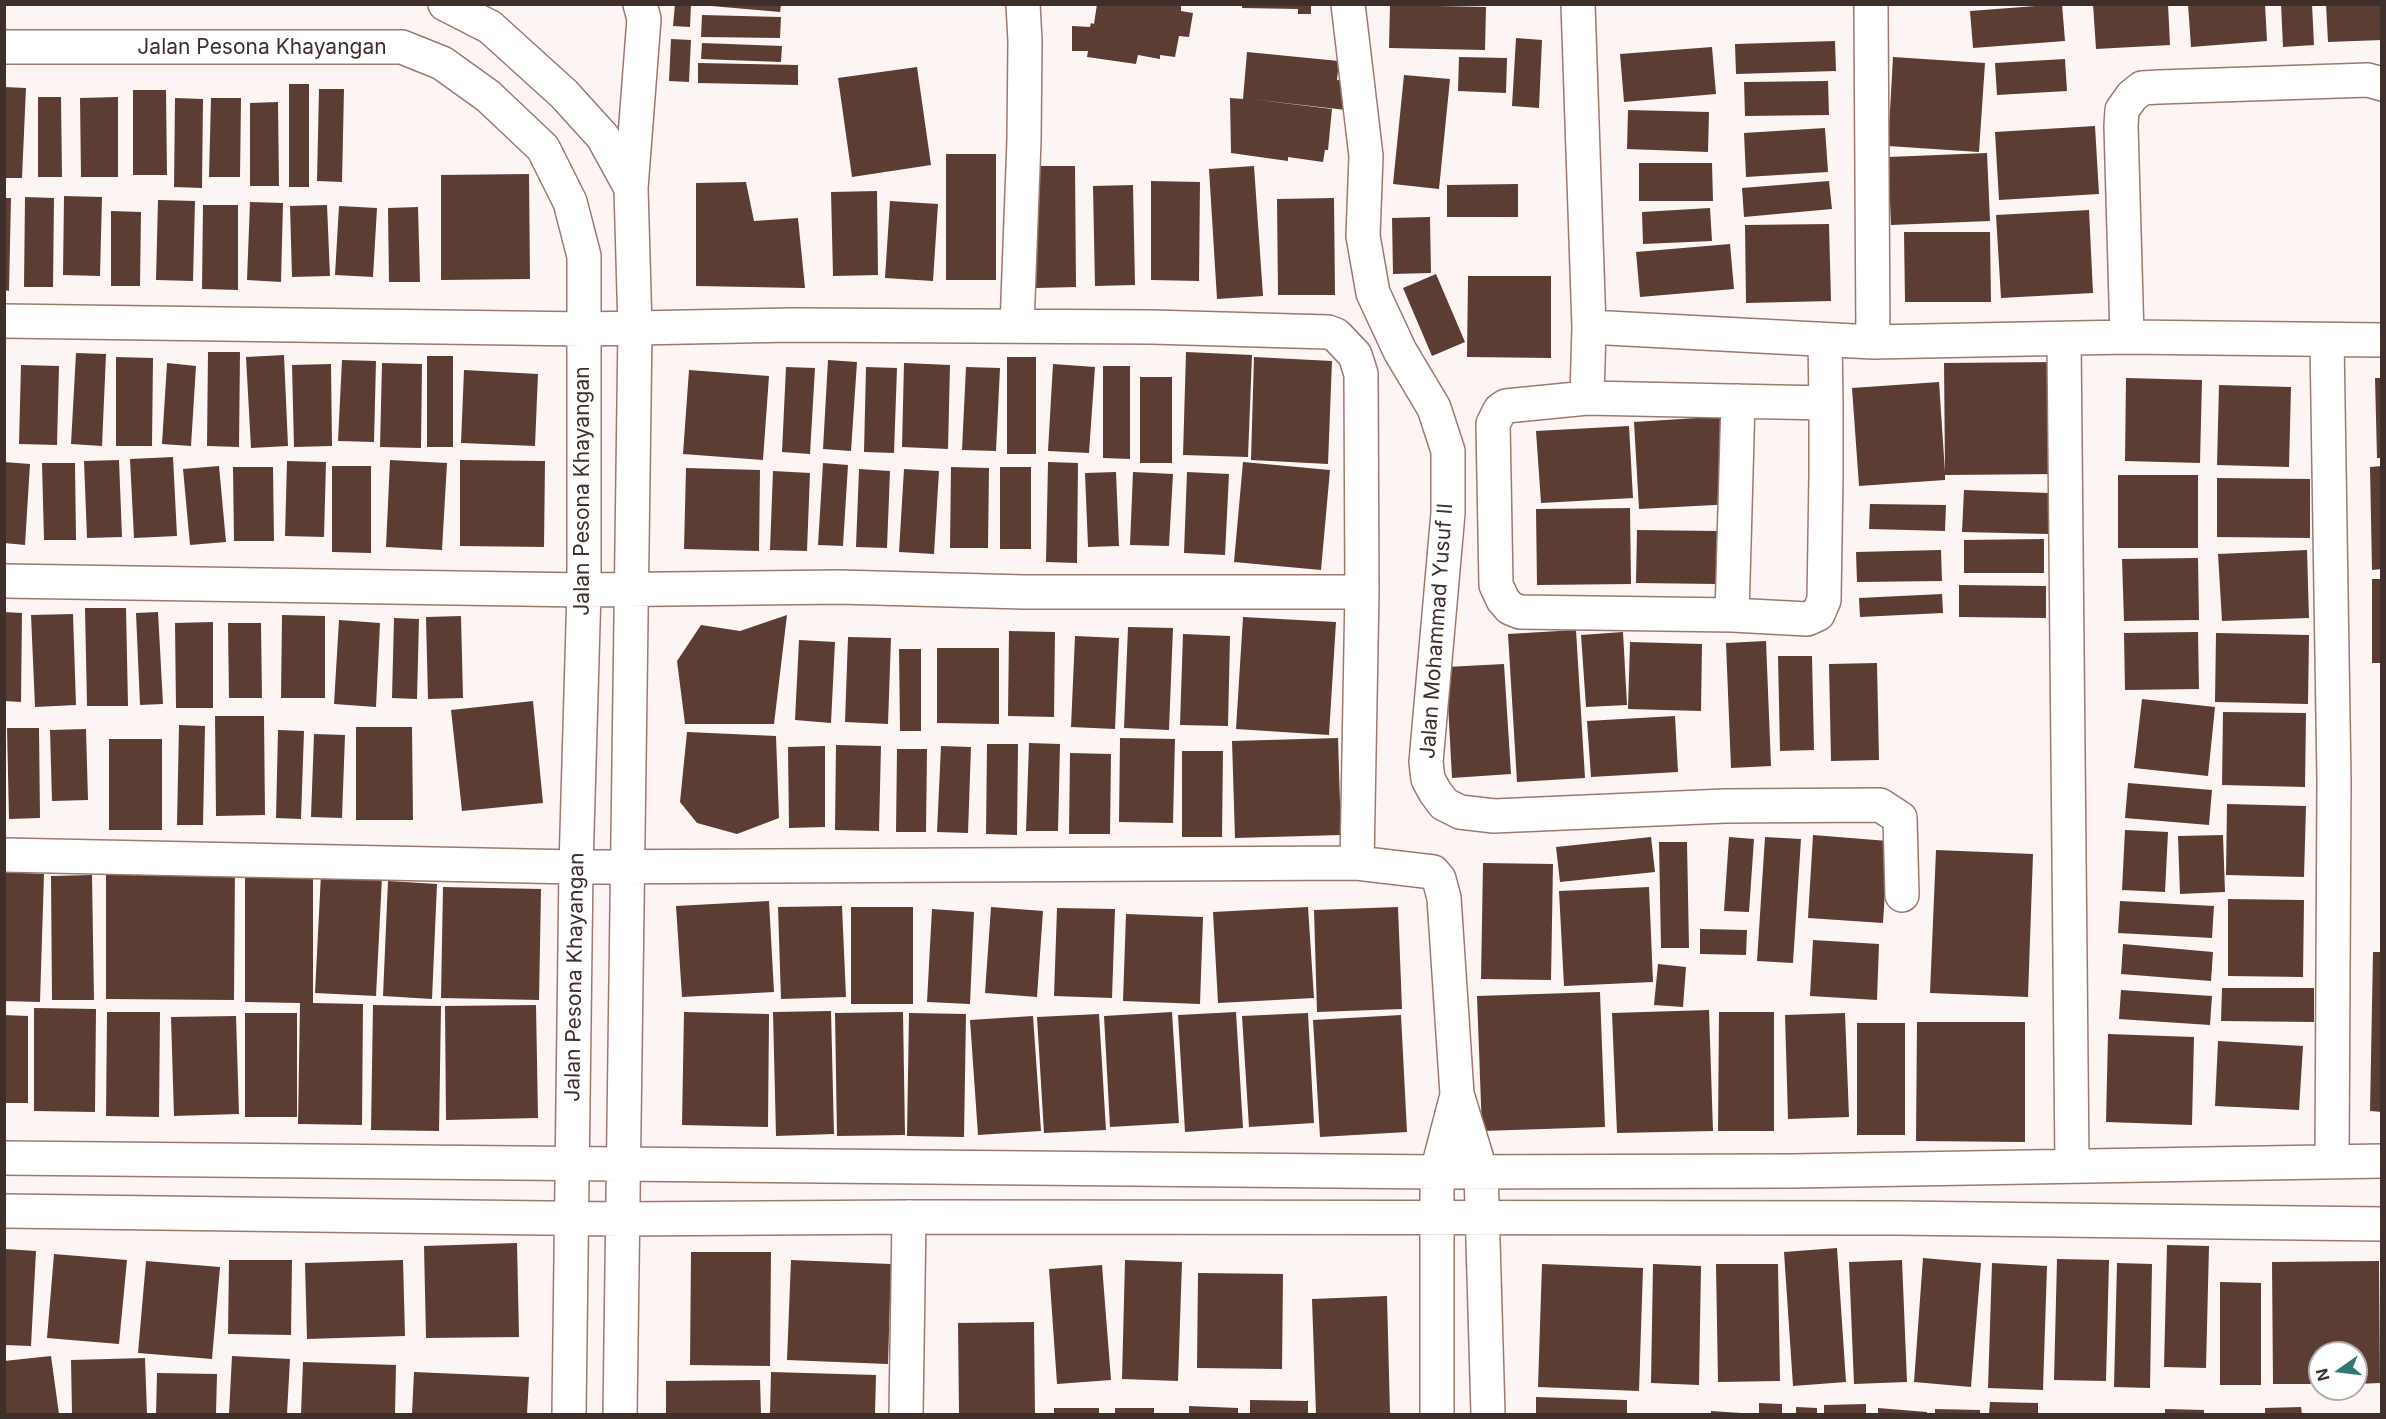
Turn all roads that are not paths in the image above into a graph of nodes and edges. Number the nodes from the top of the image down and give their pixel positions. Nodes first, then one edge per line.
1 (445, 4) edge
2 (640, 4) edge
3 (1023, 4) edge
4 (1347, 4) edge
5 (1578, 4) edge
6 (1871, 8) dead end
7 (4, 46) edge
8 (2382, 84) edge
9 (631, 188) junction
10 (4, 321) edge
11 (1017, 326) junction
12 (1588, 327) junction
13 (584, 329) junction
14 (635, 329) junction
15 (2127, 337) junction
16 (2064, 339) junction
17 (2382, 339) edge
18 (1825, 340) junction
19 (2327, 340) junction
20 (1873, 342) junction
21 (1587, 398) junction
22 (1738, 401) junction
23 (1826, 403) junction
24 (4, 581) edge
25 (584, 590) junction
26 (631, 590) junction
27 (1362, 592) junction
28 (1732, 615) junction
29 (4, 855) edge
30 (1357, 863) junction
31 (626, 866) junction
32 (576, 867) junction
33 (1902, 895) dead end
34 (1457, 1094) junction
35 (4, 1158) edge
36 (573, 1161) junction
37 (2332, 1161) junction
38 (2382, 1161) edge
39 (623, 1164) junction
40 (2072, 1164) junction
41 (1437, 1172) junction
42 (1481, 1172) junction
43 (4, 1211) edge
44 (909, 1217) junction
45 (572, 1218) junction
46 (1436, 1218) junction
47 (622, 1219) junction
48 (1483, 1219) junction
49 (2382, 1224) edge
50 (569, 1414) edge
51 (620, 1414) edge
52 (906, 1414) edge
53 (1437, 1414) edge
54 (1488, 1414) edge

1 - 9 street
2 - 9 street
3 - 11 street
4 - 33 street, Jalan Mohammad Yusuf II
5 - 12 street
6 - 20 street
7 - 13 street, Jalan Pesona Khayangan
8 - 15 street
9 - 14 street
10 - 13 street
11 - 14 street
11 - 27 street
12 - 18 street
12 - 21 street
13 - 14 street
13 - 25 street, Jalan Pesona Khayangan
14 - 26 street
15 - 16 street
15 - 19 street
16 - 20 street
16 - 40 street
17 - 19 street
18 - 20 street
18 - 23 street
19 - 37 street
21 - 22 street
21 - 28 street
22 - 23 street
22 - 28 street
23 - 28 street
24 - 25 street
25 - 26 street
25 - 32 street, Jalan Pesona Khayangan
26 - 27 street
26 - 31 street
27 - 30 street
29 - 32 street
30 - 31 street
30 - 34 street
31 - 32 street
31 - 39 street
32 - 36 street, Jalan Pesona Khayangan
34 - 41 street
34 - 42 street
35 - 36 street
36 - 39 street
36 - 45 street, Jalan Pesona Khayangan
37 - 38 street
37 - 40 street
39 - 41 street
39 - 47 street
40 - 42 street
41 - 42 street
41 - 46 street
42 - 48 street
43 - 45 street
44 - 46 street
44 - 47 street
44 - 52 street
45 - 47 street
45 - 50 street, Jalan Pesona Khayangan
46 - 48 street
46 - 53 street
47 - 51 street
48 - 49 street
48 - 54 street

